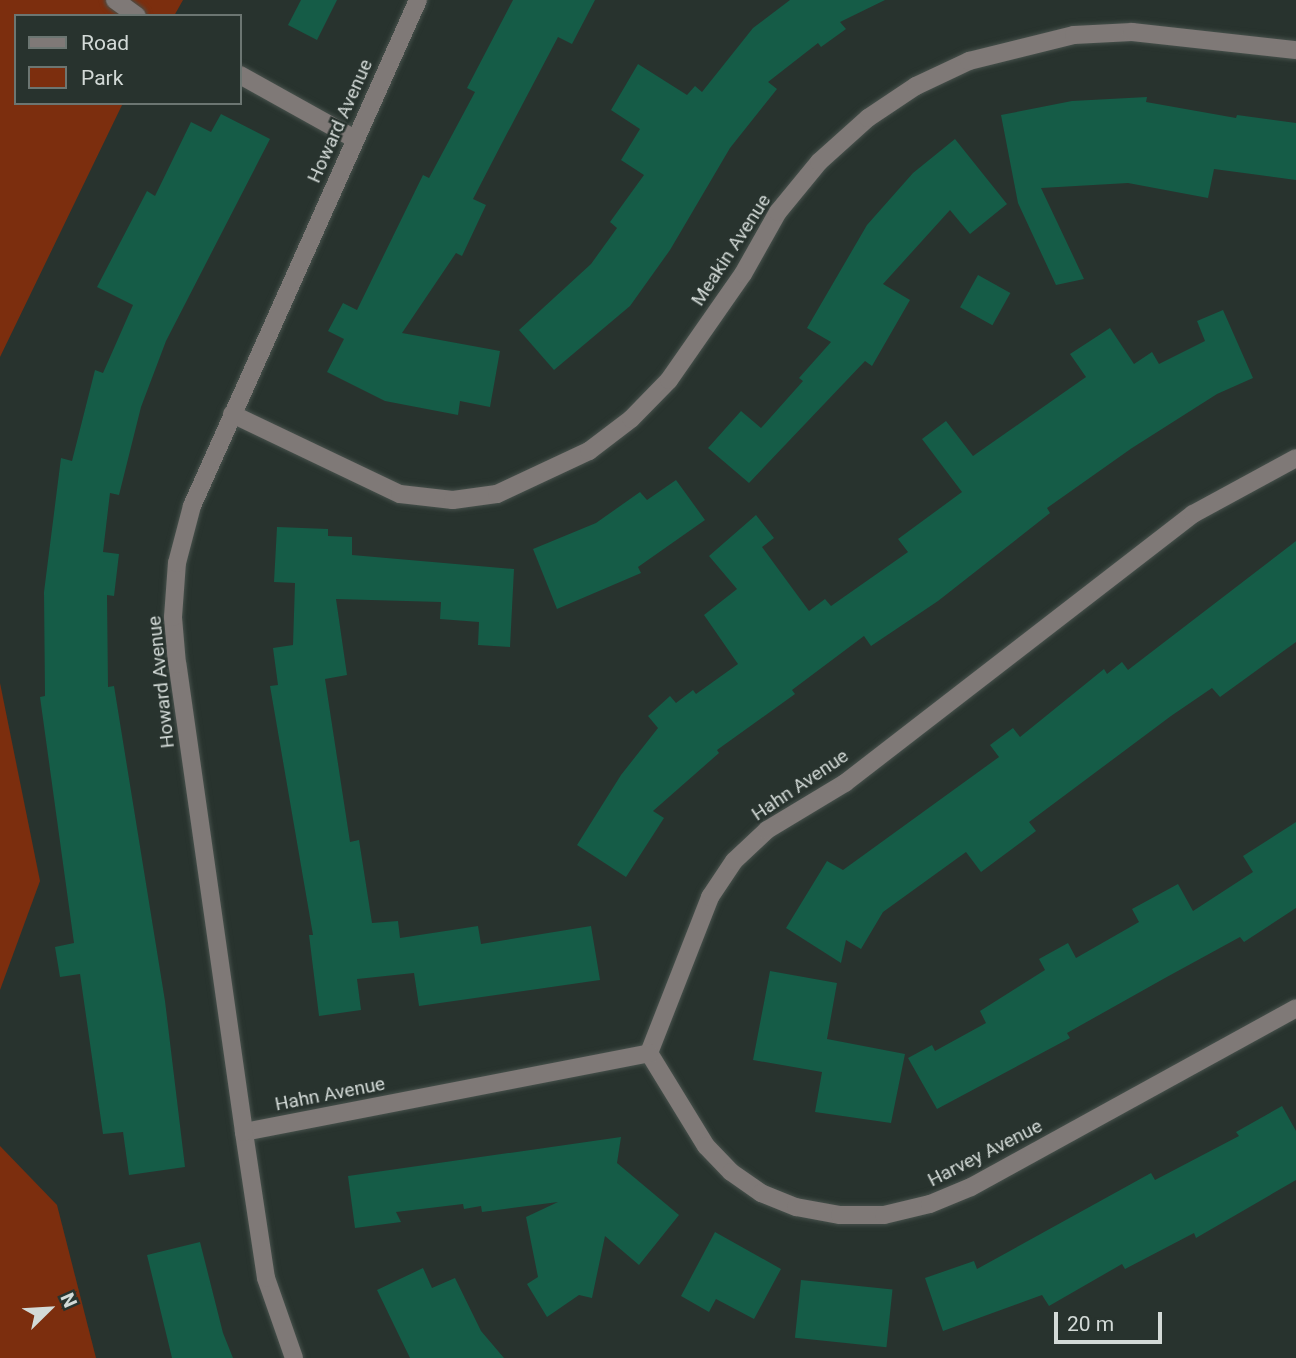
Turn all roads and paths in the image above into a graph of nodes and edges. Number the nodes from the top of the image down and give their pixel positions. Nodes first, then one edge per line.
1 (115, 0) edge
2 (418, 0) edge
3 (134, 14) edge
4 (1296, 50) edge
5 (242, 76) edge
6 (355, 139) junction
7 (232, 414) junction
8 (1296, 458) edge
9 (1296, 1008) edge
10 (649, 1053) junction
11 (244, 1132) junction
12 (294, 1358) edge

1 - 3 street
2 - 6 street, Howard Avenue
4 - 7 street, Meakin Avenue
5 - 6 street
6 - 7 street, Howard Avenue
7 - 11 street, Howard Avenue
8 - 10 street, Hahn Avenue
9 - 10 street, Harvey Avenue
10 - 11 street, Hahn Avenue
11 - 12 street, Howard Avenue

